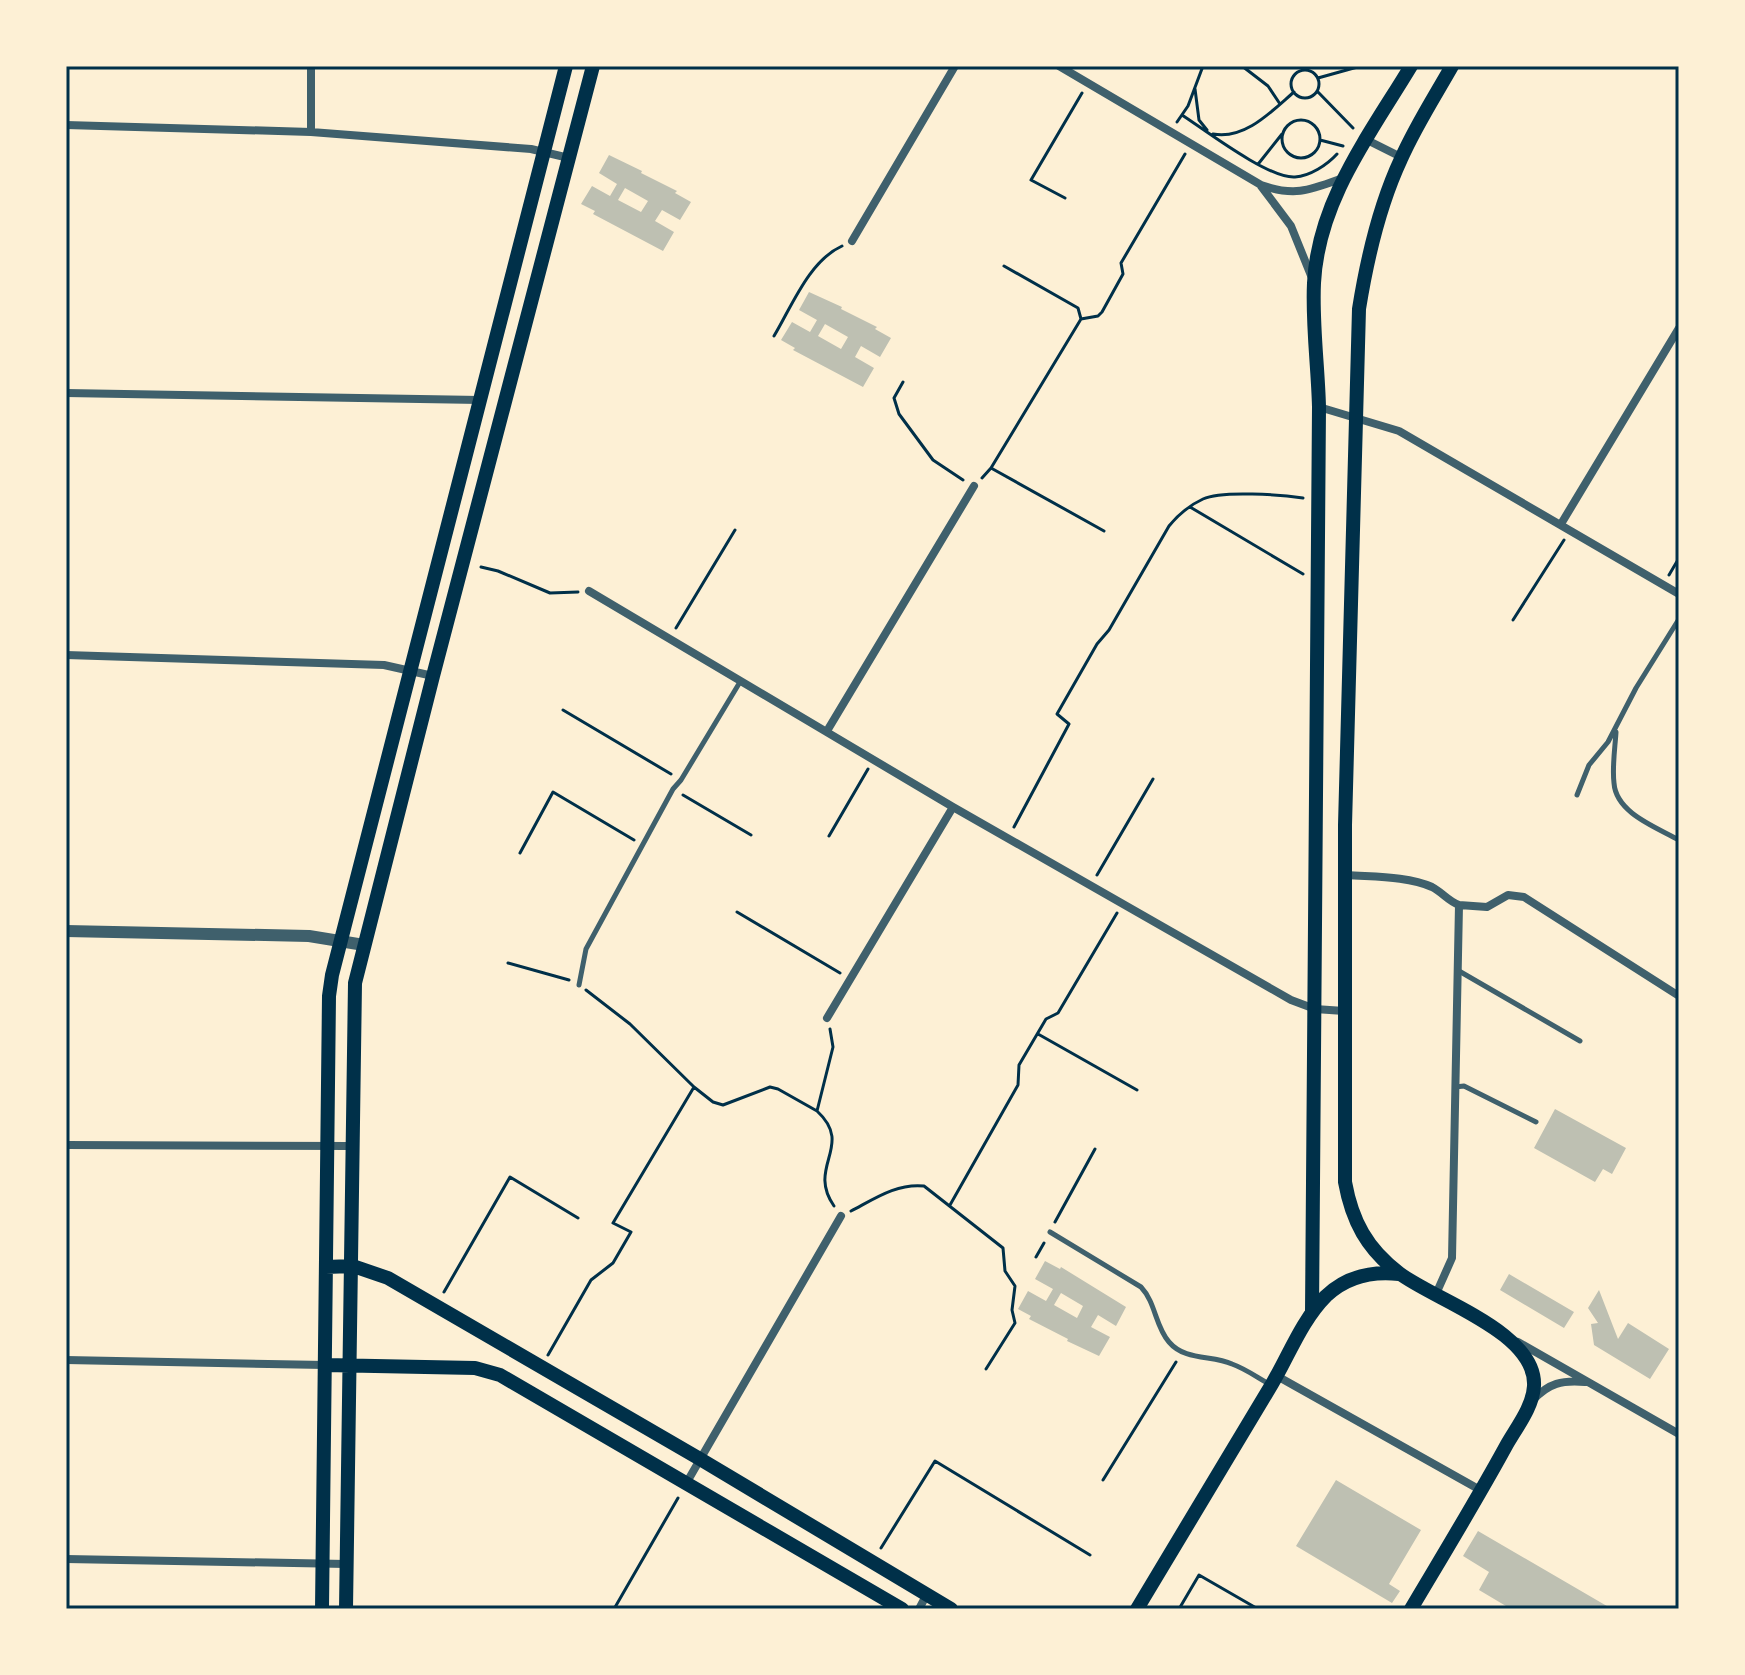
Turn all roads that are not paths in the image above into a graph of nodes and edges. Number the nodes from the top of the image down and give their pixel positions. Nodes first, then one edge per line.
1 (311, 66) edge
2 (566, 66) edge
3 (593, 66) edge
4 (955, 66) edge
5 (1059, 66) edge
6 (1411, 66) edge
7 (1452, 66) edge
8 (66, 125) edge
9 (311, 132) junction
10 (1367, 140) junction
11 (545, 151) junction
12 (1401, 157) junction
13 (569, 158) junction
14 (1343, 178) junction
15 (1261, 185) junction
16 (852, 241) road end
17 (1314, 284) junction
18 (1679, 328) edge
19 (66, 393) edge
20 (480, 400) junction
21 (1319, 407) junction
22 (1358, 417) junction
23 (974, 486) road end
24 (1561, 524) junction
25 (589, 591) road end
26 (1679, 594) edge
27 (1679, 619) edge
28 (66, 655) edge
29 (411, 670) junction
30 (433, 676) junction
31 (740, 681) junction
32 (1616, 727) junction
33 (827, 731) junction
34 (1577, 795) dead end
35 (953, 807) junction
36 (1679, 840) edge
37 (1347, 875) junction
38 (1459, 905) junction
39 (66, 931) edge
40 (341, 940) junction
41 (364, 945) junction
42 (1458, 971) junction
43 (579, 985) road end
44 (1679, 996) edge
45 (1315, 1009) junction
46 (1344, 1011) junction
47 (827, 1018) road end
48 (1580, 1041) dead end
49 (1455, 1087) junction
50 (1536, 1122) dead end
51 (66, 1145) edge
52 (352, 1146) junction
53 (328, 1147) junction
54 (841, 1216) road end
55 (1050, 1232) road end
56 (353, 1266) junction
57 (326, 1267) junction
58 (1399, 1274) junction
59 (1436, 1294) junction
60 (1312, 1313) junction
61 (1500, 1331) junction
62 (66, 1360) edge
63 (325, 1365) junction
64 (350, 1366) junction
65 (1274, 1381) junction
66 (1589, 1382) junction
67 (1528, 1405) junction
68 (1679, 1434) edge
69 (700, 1459) junction
70 (687, 1482) junction
71 (1482, 1491) junction
72 (66, 1559) edge
73 (322, 1563) junction
74 (346, 1564) junction
75 (927, 1594) junction
76 (322, 1609) edge
77 (346, 1609) edge
78 (902, 1609) edge
79 (919, 1609) edge
80 (951, 1609) edge
81 (1137, 1609) edge
82 (1411, 1609) edge

1 - 9 street
2 - 11 main road
3 - 13 main road
4 - 16 street
5 - 15 street
6 - 10 main road
7 - 12 main road
8 - 9 street
9 - 11 street
10 - 12 street
10 - 14 main road
11 - 13 street
11 - 20 main road
12 - 22 main road
13 - 30 main road
14 - 15 street
14 - 17 main road
15 - 17 street
17 - 21 main road
18 - 24 street
19 - 20 street
20 - 29 main road
21 - 22 street
21 - 45 main road
22 - 24 street
22 - 37 main road
23 - 33 street
24 - 26 street
25 - 31 street
27 - 32 lane
28 - 29 street
29 - 30 street
29 - 40 main road
30 - 41 main road
31 - 33 street
31 - 43 lane
32 - 34 lane
32 - 36 lane
33 - 35 street
35 - 45 street
35 - 47 street
37 - 38 street
37 - 46 main road
38 - 42 street
38 - 44 street
39 - 40 street
40 - 41 street
40 - 53 main road
41 - 52 main road
42 - 48 lane
42 - 49 street
45 - 46 street
45 - 60 main road
46 - 58 main road
49 - 50 lane
49 - 59 street
51 - 53 street
52 - 53 street
52 - 56 main road
53 - 57 main road
54 - 69 street
55 - 65 lane
56 - 57 main road
56 - 64 main road
56 - 69 main road
57 - 63 main road
58 - 59 main road
58 - 60 main road
59 - 61 main road
60 - 65 main road
61 - 66 street
61 - 67 main road
62 - 63 street
63 - 64 main road
63 - 73 main road
64 - 70 main road
64 - 74 main road
65 - 71 street
65 - 81 main road
66 - 67 street
66 - 68 street
67 - 71 main road
69 - 70 street
69 - 75 main road
70 - 78 main road
71 - 82 main road
72 - 73 street
73 - 74 street
73 - 76 main road
74 - 77 main road
75 - 79 street
75 - 80 main road

